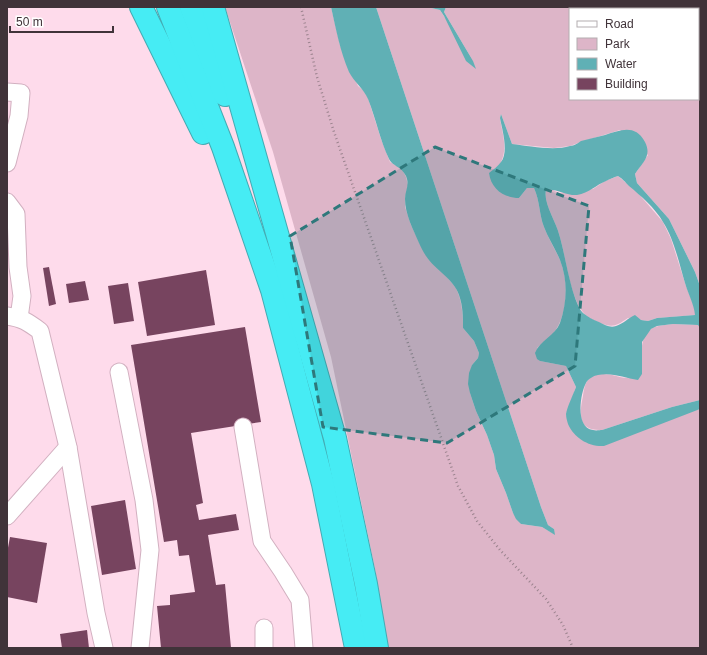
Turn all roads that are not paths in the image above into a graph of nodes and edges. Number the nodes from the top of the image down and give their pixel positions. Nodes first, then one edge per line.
1 (141, 7) edge
2 (168, 7) edge
3 (191, 7) edge
4 (213, 7) edge
5 (7, 92) edge
6 (7, 163) edge
7 (7, 202) edge
8 (282, 287) junction
9 (13, 317) edge
10 (119, 372) dead end
11 (243, 427) dead end
12 (68, 447) junction
13 (7, 516) edge
14 (264, 628) dead end
15 (104, 648) edge
16 (140, 648) edge
17 (264, 648) edge
18 (304, 648) edge
19 (356, 648) edge
20 (377, 648) edge

1 - 8 highway
2 - 8 highway
3 - 8 highway
4 - 8 highway
5 - 6 lane
7 - 9 lane
8 - 19 highway
8 - 20 highway
9 - 12 lane
10 - 16 lane
11 - 18 lane
12 - 13 lane
12 - 15 lane
14 - 17 lane

